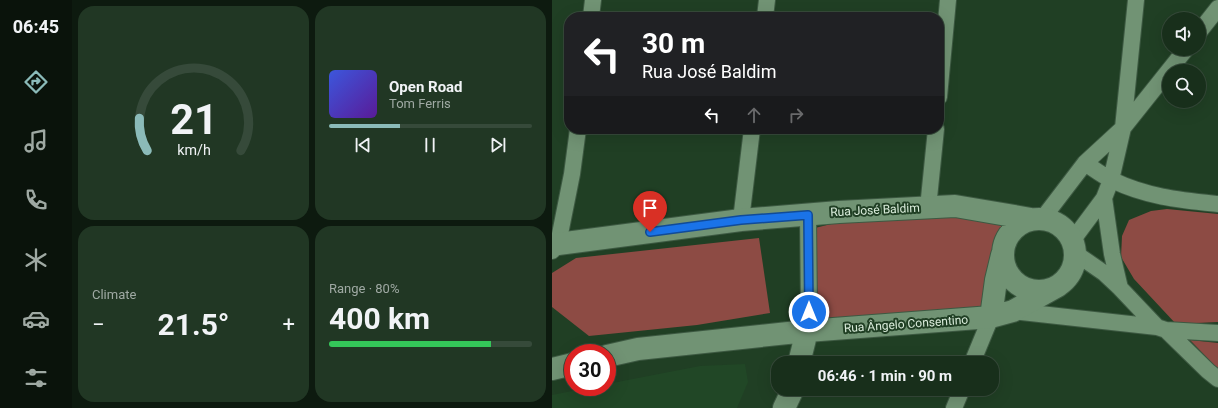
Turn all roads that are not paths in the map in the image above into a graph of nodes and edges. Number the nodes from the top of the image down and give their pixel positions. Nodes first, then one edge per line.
1 (593, 0) edge
2 (767, 0) edge
3 (948, 0) edge
4 (1136, 0) edge
5 (1218, 8) edge
6 (592, 12) edge
7 (766, 12) edge
8 (1206, 23) edge
9 (944, 43) edge
10 (1180, 56) edge
11 (1123, 128) junction
12 (577, 134) edge
13 (751, 134) edge
14 (935, 134) edge
15 (1085, 163) junction
16 (1111, 180) junction
17 (1104, 198) junction
18 (1218, 204) edge
19 (928, 208) junction
20 (808, 215) junction
21 (1037, 218) junction
22 (741, 220) junction
23 (554, 247) edge
24 (1074, 247) junction
25 (1002, 256) junction
26 (1058, 286) junction
27 (1120, 288) junction
28 (1013, 310) junction
29 (991, 317) junction
30 (1162, 329) junction
31 (807, 331) junction
32 (1218, 333) edge
33 (616, 354) edge
34 (802, 356) edge
35 (975, 356) edge
36 (564, 366) edge
37 (552, 369) edge
38 (1218, 379) edge
39 (789, 396) edge
40 (959, 396) edge
41 (784, 408) edge
42 (954, 408) edge

1 - 6 street
2 - 7 street
3 - 9 street
4 - 11 street
5 - 8 street
10 - 11 street
11 - 15 street
11 - 16 street
12 - 23 street
13 - 22 street
14 - 19 street
15 - 16 street
15 - 21 street
16 - 17 street
16 - 18 street
17 - 24 street
17 - 27 street
19 - 20 street, Rua José Baldim
19 - 21 street, Rua José Baldim
20 - 22 street, Rua José Baldim
20 - 31 street
21 - 24 street
21 - 25 street
22 - 23 street, Rua José Baldim
24 - 26 street
24 - 27 street
25 - 26 street
25 - 29 street
26 - 28 street, Rua Ângelo Consentino
27 - 30 street
28 - 29 street, Rua Ângelo Consentino
28 - 30 street, Rua Ângelo Consentino
29 - 31 street, Rua Ângelo Consentino
29 - 35 street
30 - 32 street, Rua Ângelo Consentino
30 - 38 street
31 - 33 street, Rua Ângelo Consentino
31 - 34 street
36 - 37 street
39 - 41 street
40 - 42 street

